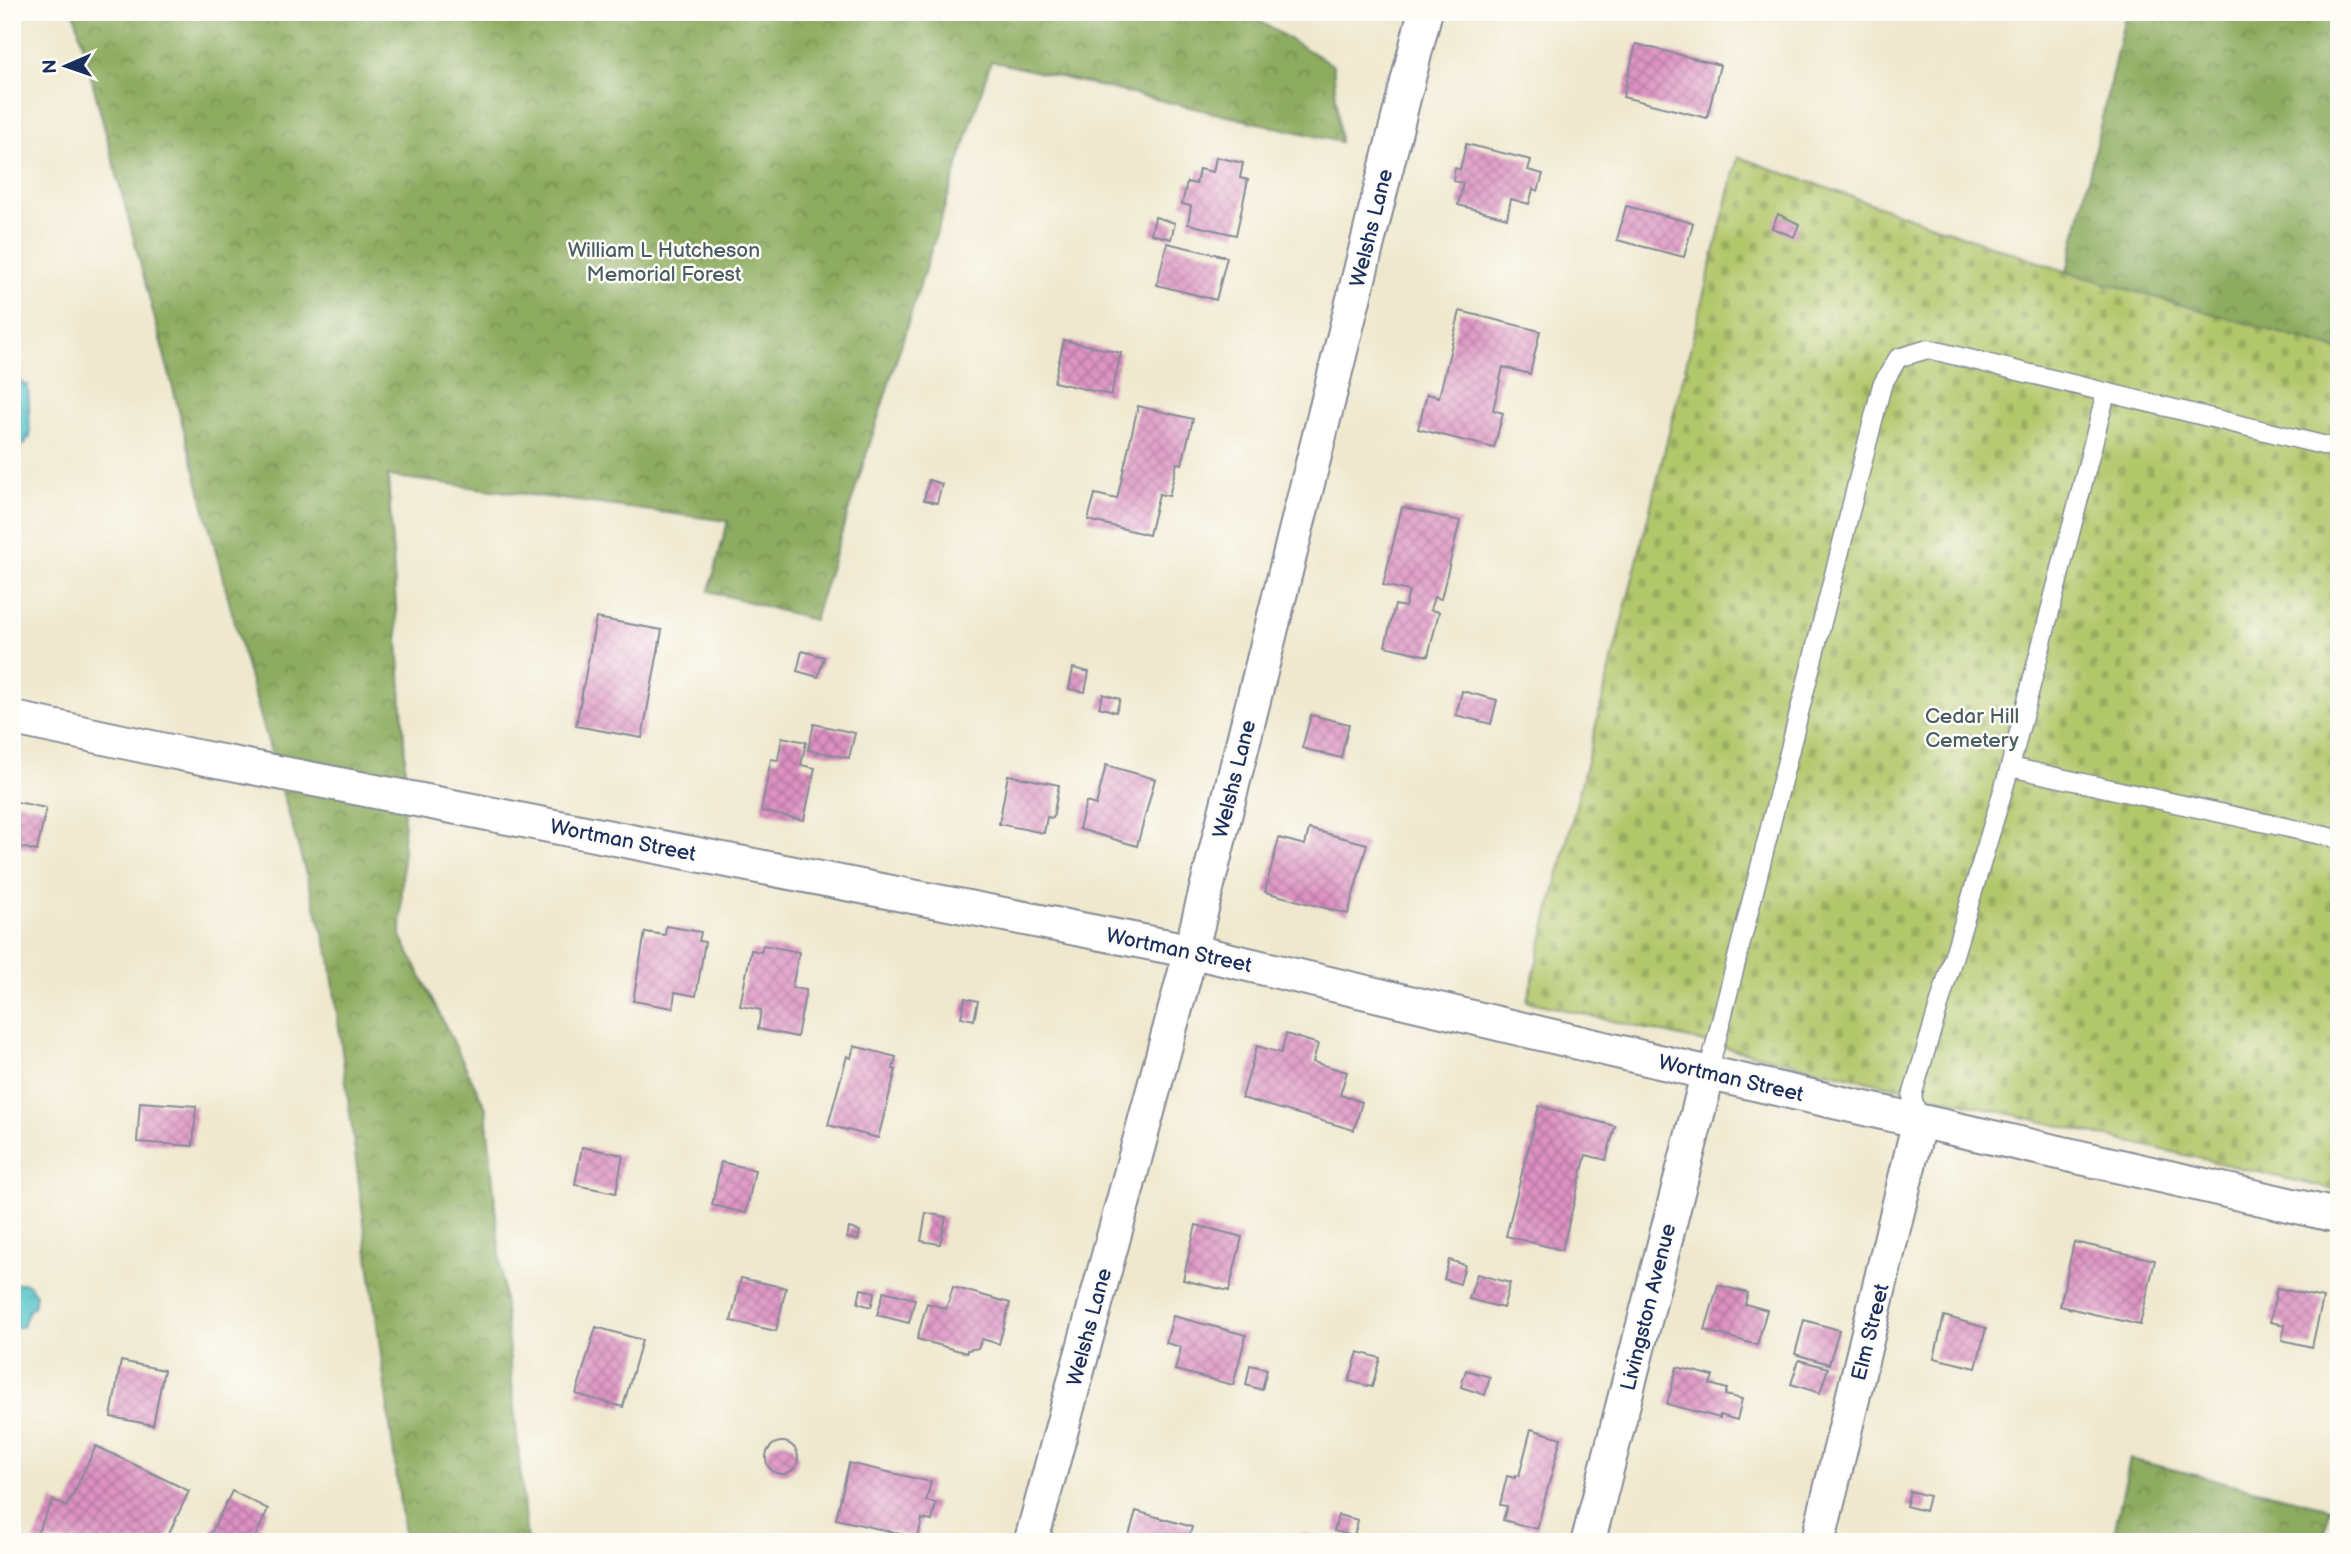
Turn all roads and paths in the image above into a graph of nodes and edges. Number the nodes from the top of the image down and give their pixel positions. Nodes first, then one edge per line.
1 (1425, 12) edge
2 (2106, 393) junction
3 (2339, 449) edge
4 (12, 718) edge
5 (2010, 767) junction
6 (2339, 839) edge
7 (1191, 951) junction
8 (1708, 1073) junction
9 (1919, 1122) junction
10 (2339, 1216) edge
11 (1031, 1542) edge
12 (1588, 1542) edge
13 (1818, 1542) edge

1 - 7 street, Welshs Lane
2 - 3 lane
2 - 5 lane
2 - 8 lane
4 - 7 street, Wortman Street
5 - 6 lane
5 - 9 lane
7 - 8 street, Wortman Street
7 - 11 street, Welshs Lane
8 - 9 street, Wortman Street
8 - 12 street, Livingston Avenue
9 - 10 street, Wortman Street
9 - 13 street, Elm Street

